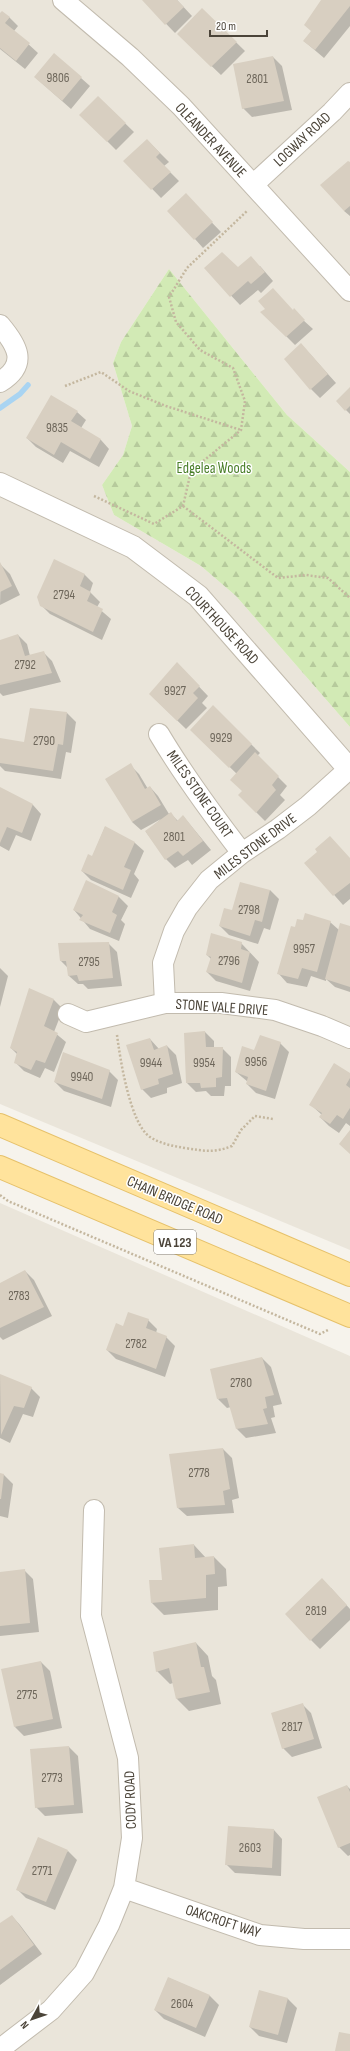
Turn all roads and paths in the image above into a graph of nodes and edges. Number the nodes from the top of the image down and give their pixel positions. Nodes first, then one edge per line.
1 (63, 0) edge
2 (350, 93) edge
3 (253, 185) junction
4 (246, 211) dead end
5 (350, 290) edge
6 (0, 325) edge
7 (0, 382) edge
8 (65, 386) dead end
9 (241, 430) junction
10 (0, 484) edge
11 (94, 496) dead end
12 (183, 506) junction
13 (350, 598) edge
14 (159, 734) dead end
15 (350, 769) edge
16 (242, 853) junction
17 (165, 1003) junction
18 (68, 1014) dead end
19 (116, 1032) dead end
20 (350, 1038) edge
21 (274, 1119) dead end
22 (0, 1125) edge
23 (0, 1167) edge
24 (0, 1195) edge
25 (350, 1275) edge
26 (342, 1321) edge
27 (94, 1510) dead end
28 (124, 1888) junction
29 (350, 1939) edge
30 (0, 2049) edge

1 - 3 street, OLEANDER AVENUE
2 - 3 street, LOGWAY ROAD
3 - 5 street, OLEANDER AVENUE
4 - 9 path
6 - 7 street
8 - 9 path
9 - 12 path
10 - 15 street, COURTHOUSE ROAD
11 - 12 path
12 - 13 path
14 - 16 street, MILES STONE COURT
15 - 16 street, MILES STONE DRIVE
16 - 17 street, MILES STONE DRIVE
17 - 18 street, STONE VALE DRIVE
17 - 20 street, STONE VALE DRIVE
19 - 21 path
22 - 25 main road, CHAIN BRIDGE ROAD / VA 123
23 - 26 main road, VA 123
24 - 26 path
27 - 28 street, CODY ROAD
28 - 29 street, OAKCROFT WAY
28 - 30 street, CODY ROAD

